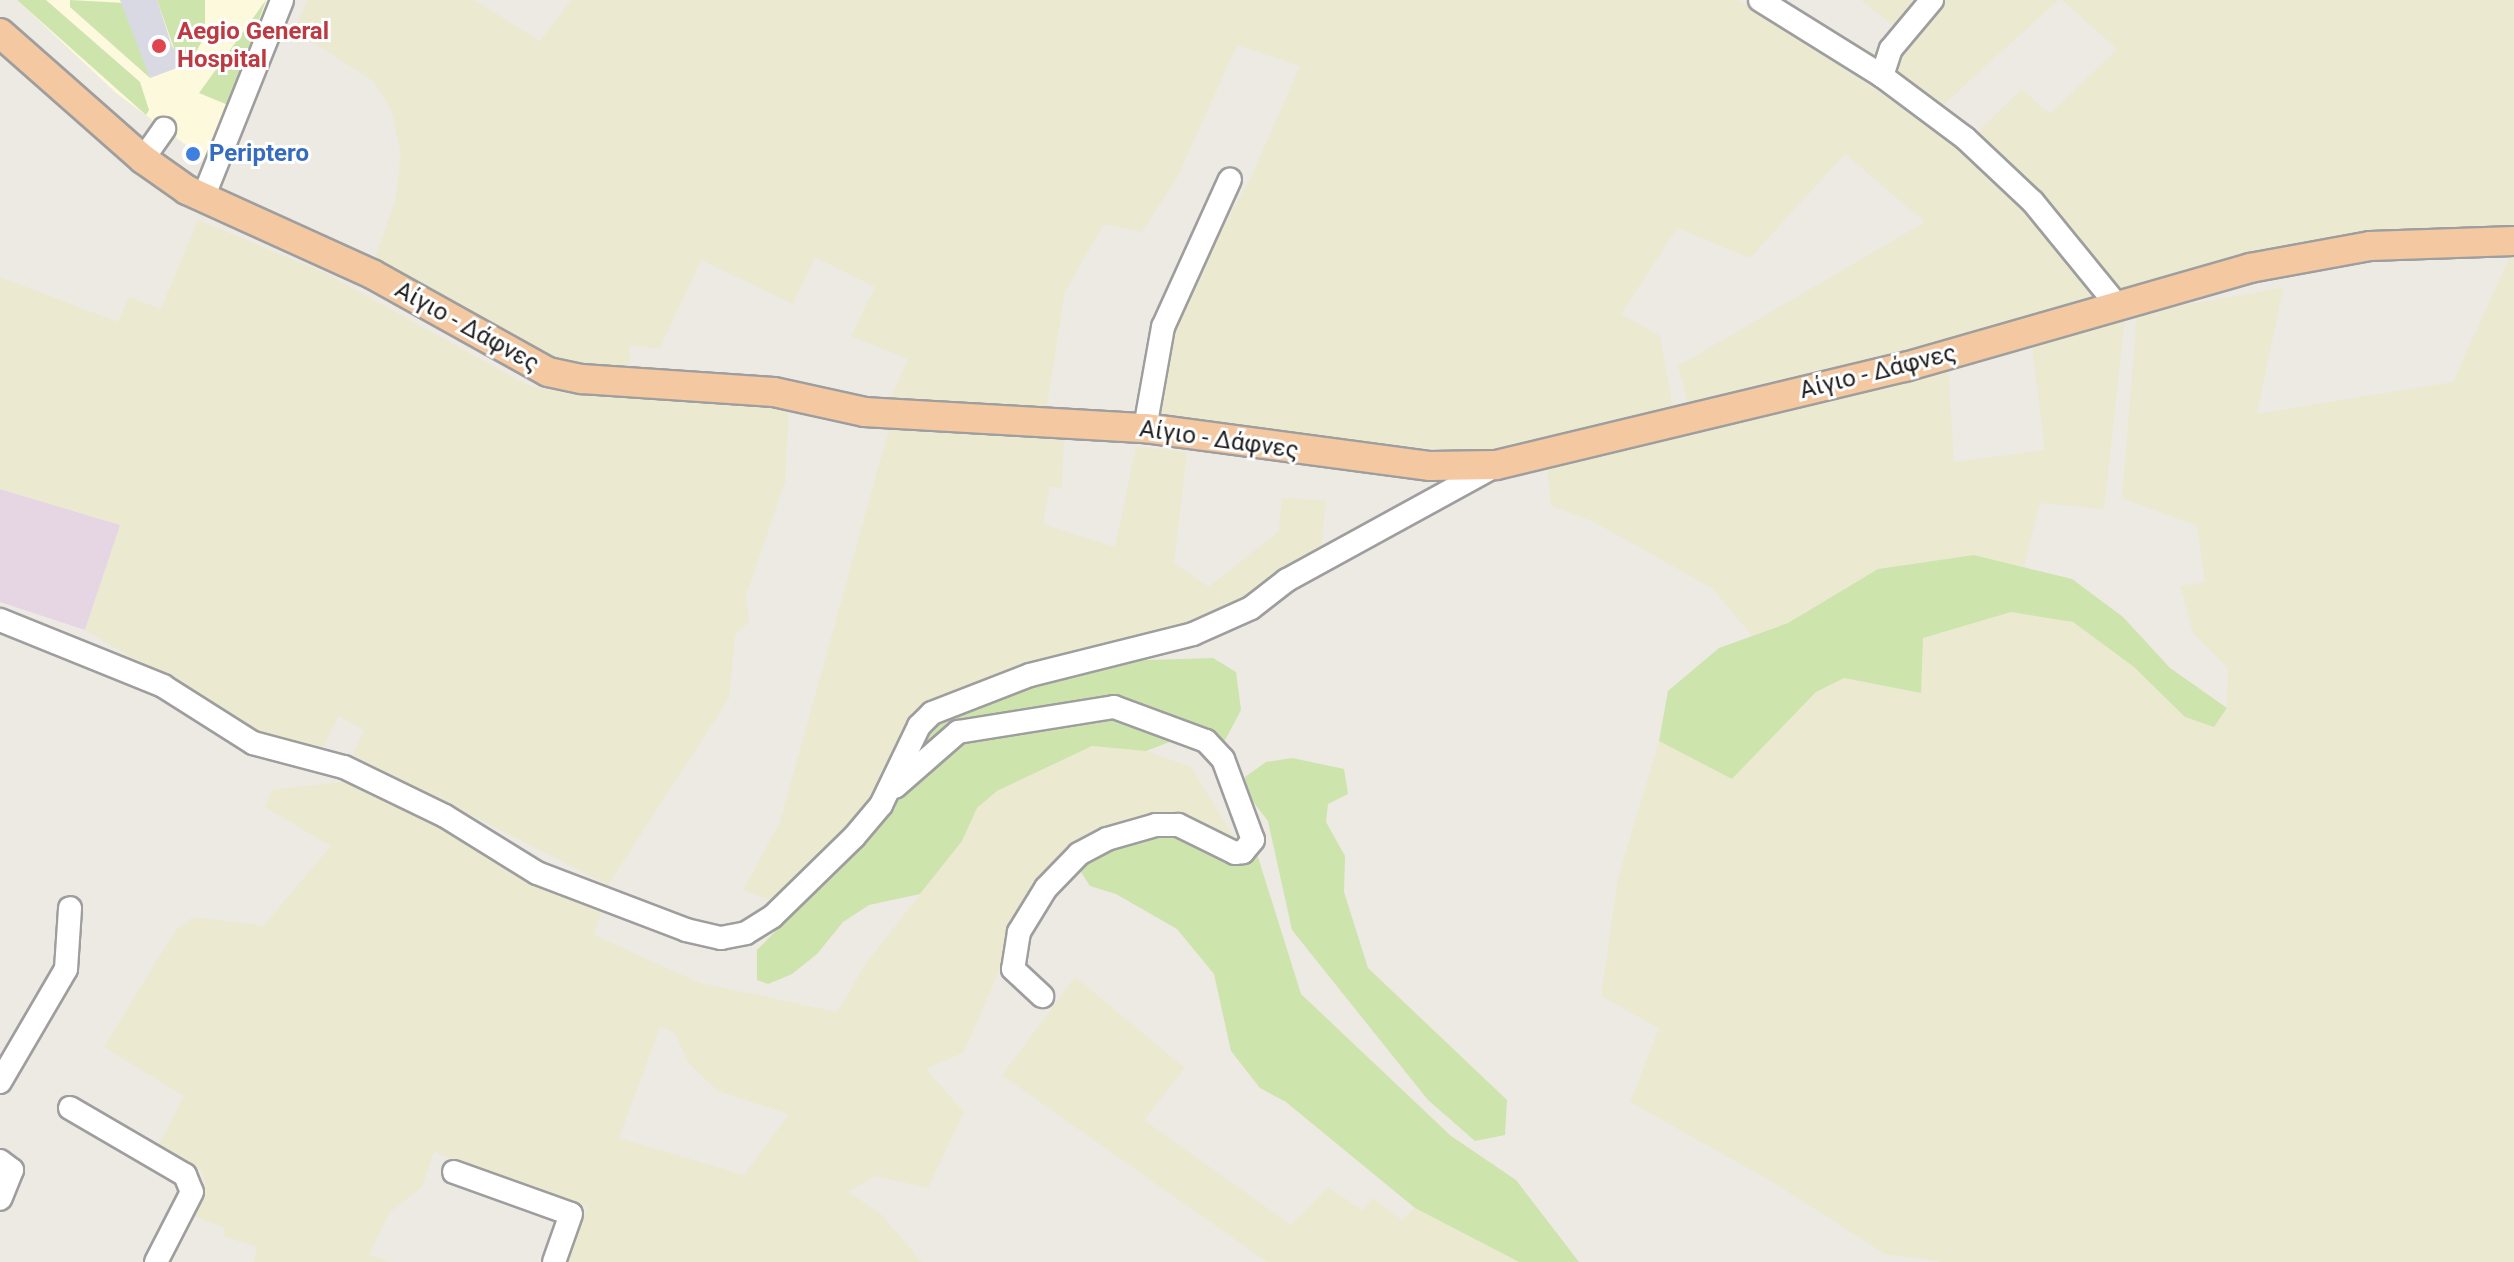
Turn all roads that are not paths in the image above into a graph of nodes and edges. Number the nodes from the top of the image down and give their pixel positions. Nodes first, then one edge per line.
1 (282, 0) edge
2 (1760, 0) edge
3 (1932, 0) edge
4 (0, 33) edge
5 (1882, 76) junction
6 (164, 129) dead end
7 (143, 159) junction
8 (1230, 179) dead end
9 (203, 198) junction
10 (2514, 241) edge
11 (2117, 305) junction
12 (1145, 428) junction
13 (1496, 465) junction
14 (0, 620) edge
15 (890, 790) junction
16 (70, 908) dead end
17 (1042, 996) dead end
18 (0, 1082) edge
19 (70, 1108) dead end
20 (0, 1161) edge
21 (454, 1172) dead end
22 (0, 1199) edge
23 (156, 1262) edge
24 (554, 1262) edge

1 - 9 street
2 - 5 street
3 - 5 street
4 - 7 main road, Αίγιο - Δάφνες
5 - 11 street
6 - 7 street
7 - 9 main road, Αίγιο - Δάφνες
8 - 12 street
9 - 12 main road, Αίγιο - Δάφνες
10 - 11 main road, Αίγιο - Δάφνες
11 - 13 main road, Αίγιο - Δάφνες
12 - 13 main road, Αίγιο - Δάφνες
13 - 15 street
14 - 15 street
15 - 17 street
16 - 18 street
19 - 23 street
20 - 22 street
21 - 24 street

